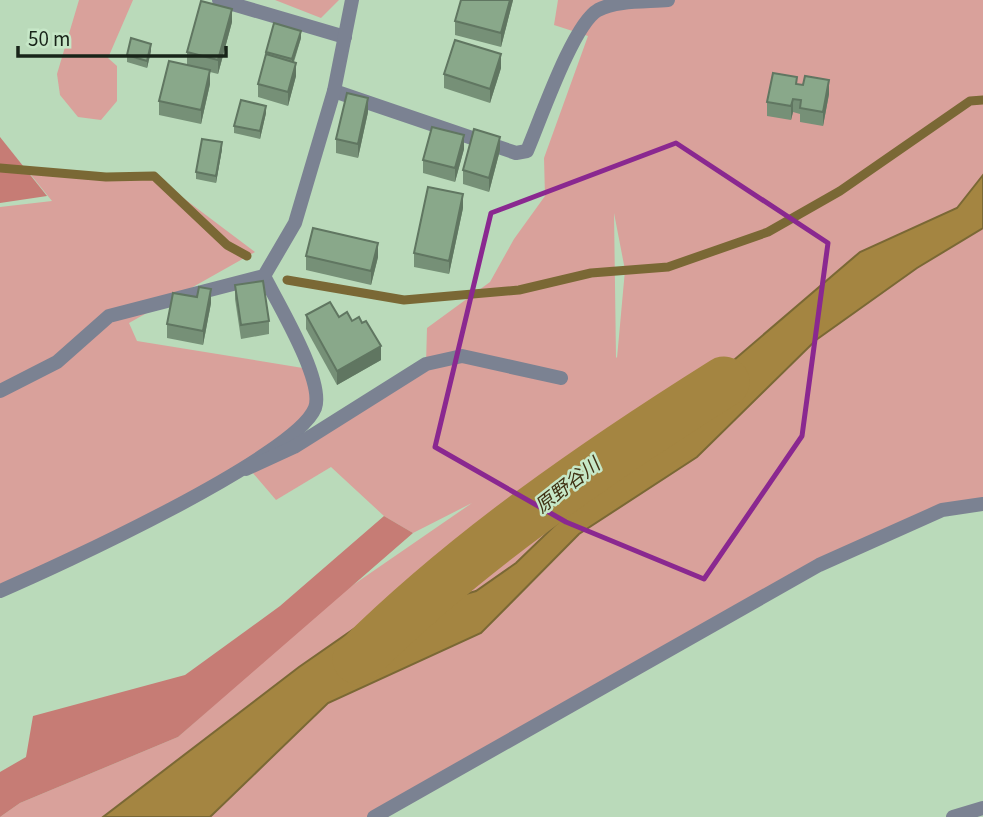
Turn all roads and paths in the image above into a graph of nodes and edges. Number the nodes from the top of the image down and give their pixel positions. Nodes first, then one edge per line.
1 (219, 0) edge
2 (352, 0) edge
3 (668, 0) edge
4 (345, 37) junction
5 (334, 91) junction
6 (264, 276) junction
7 (561, 379) dead end
8 (0, 391) edge
9 (246, 469) junction
10 (983, 504) edge
11 (0, 591) edge
12 (983, 808) edge
13 (374, 817) edge
14 (953, 817) edge

1 - 4 street
2 - 4 street
3 - 5 street
4 - 5 street
5 - 6 street
6 - 8 street
6 - 9 street
7 - 9 street
9 - 11 street
10 - 13 street
12 - 14 street

